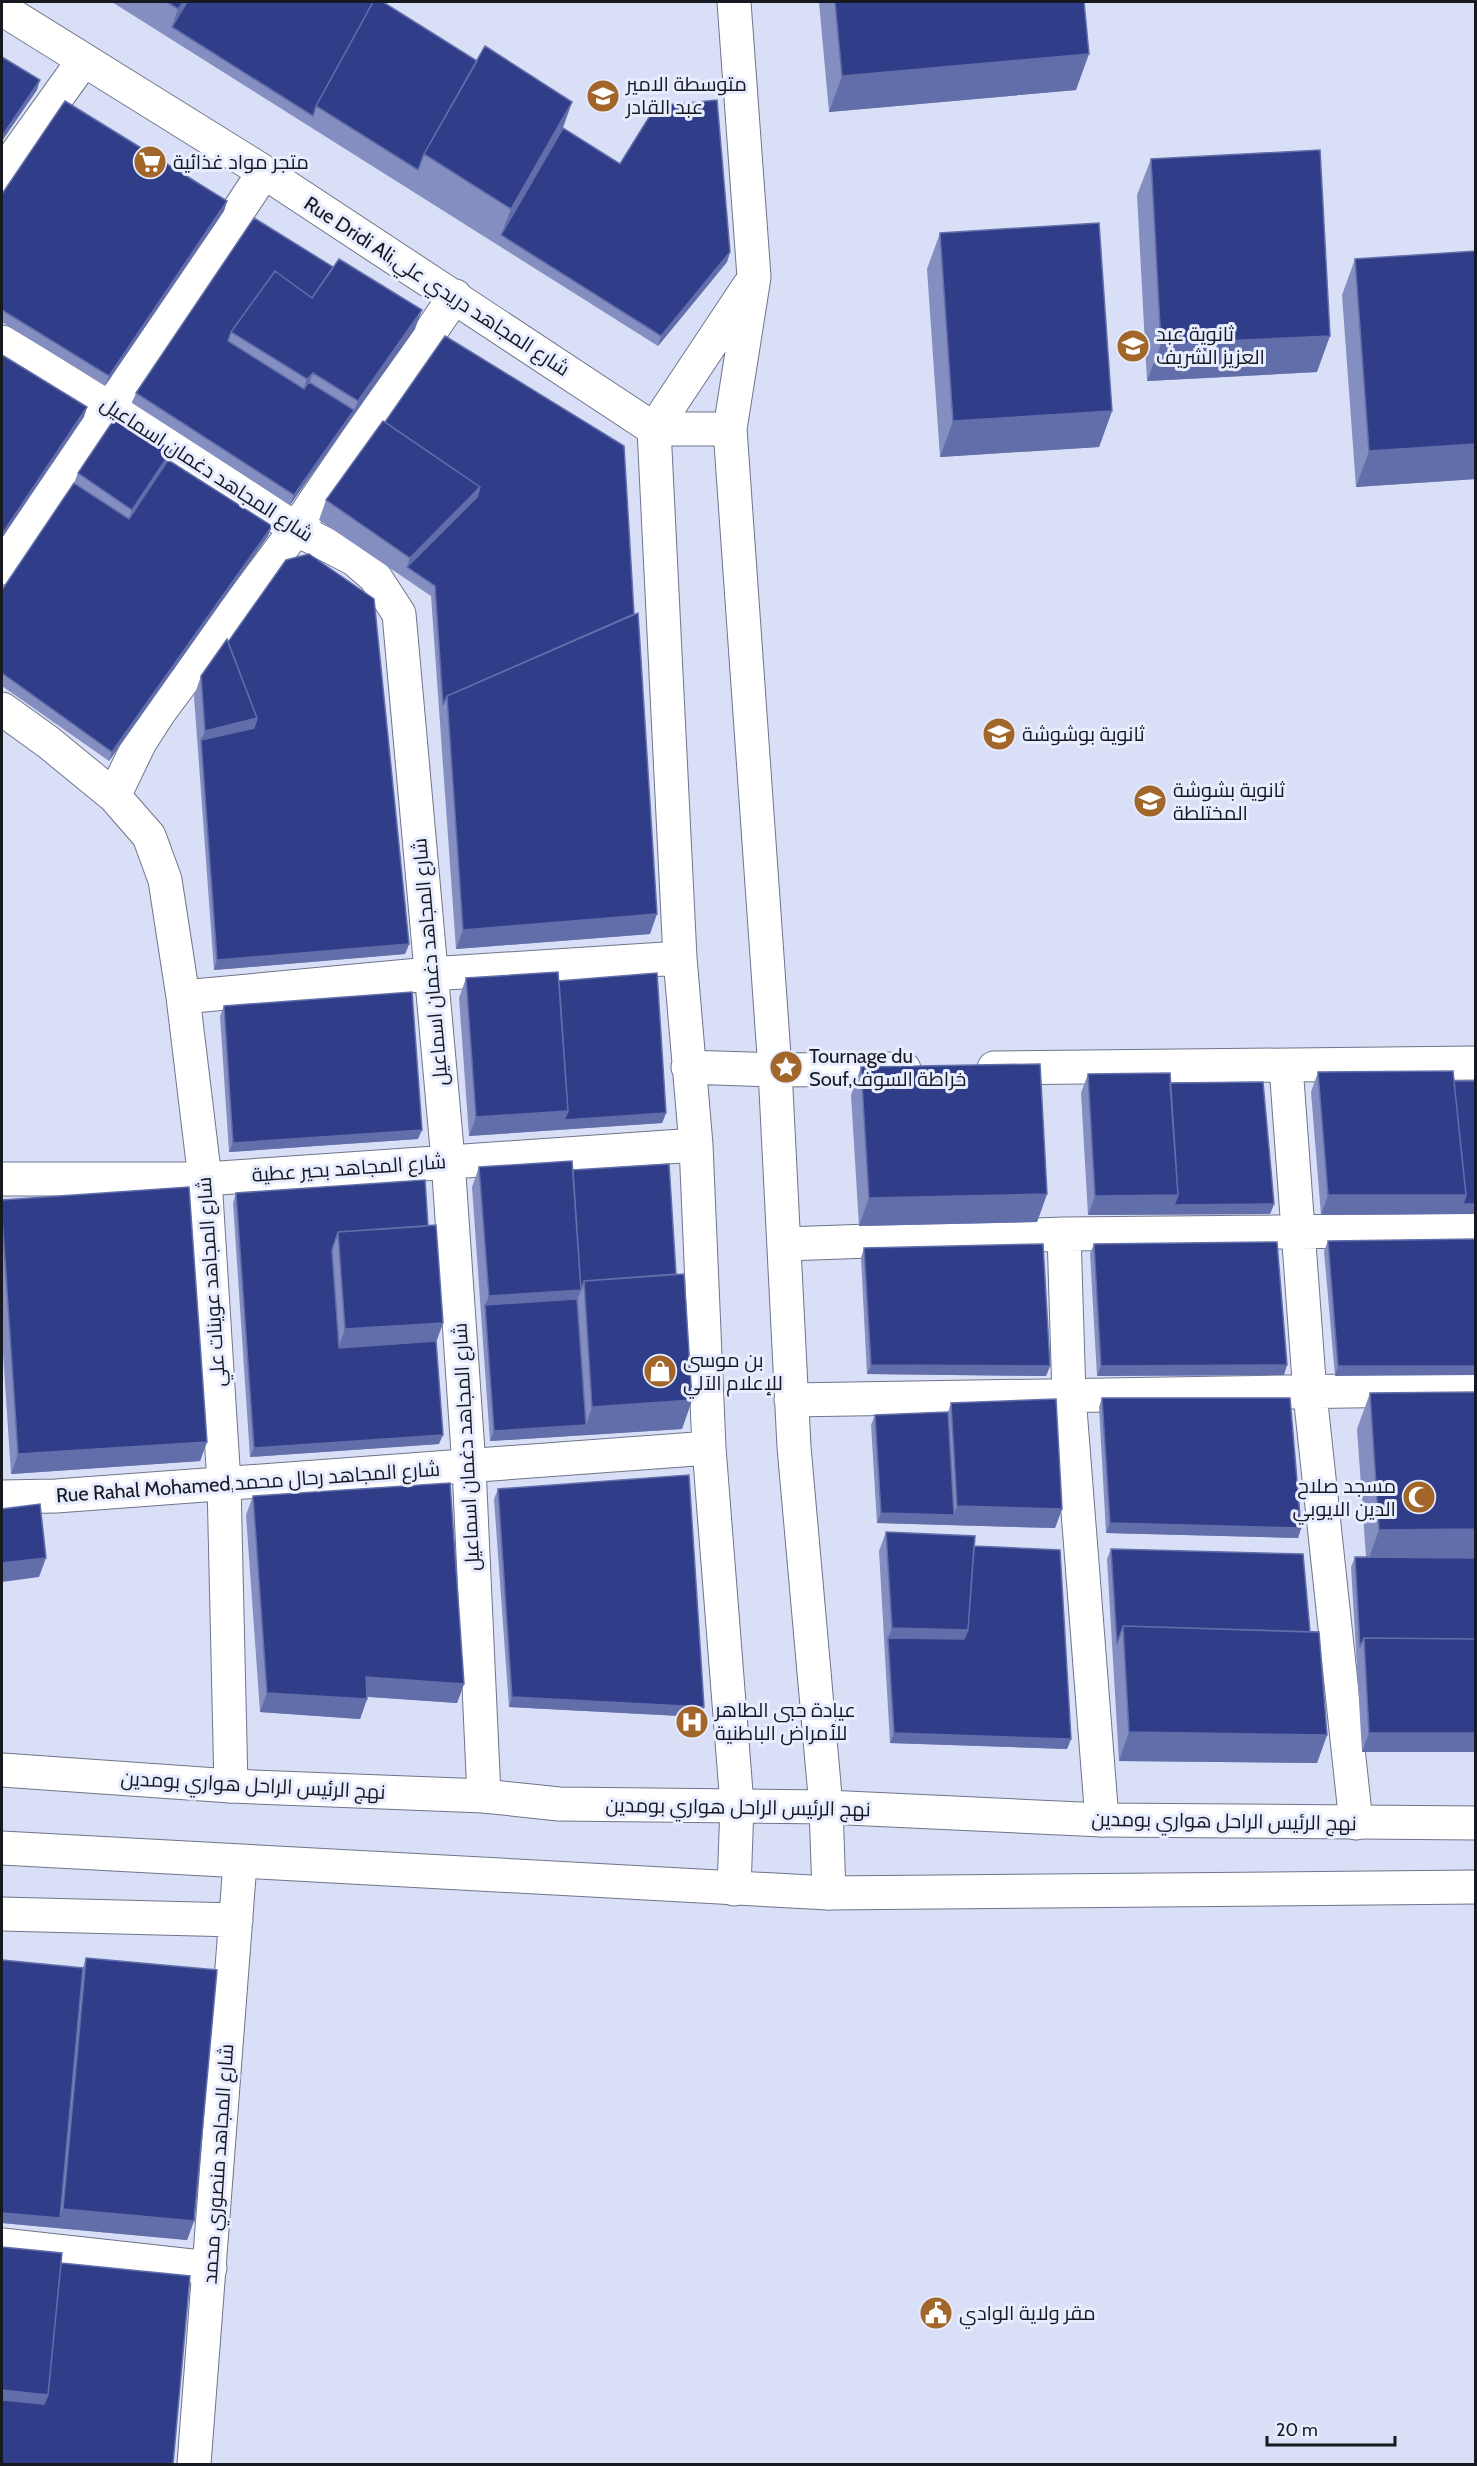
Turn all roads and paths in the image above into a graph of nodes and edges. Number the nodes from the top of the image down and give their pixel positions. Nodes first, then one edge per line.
1 (734, 2) edge
2 (2, 9) edge
3 (83, 61) junction
4 (264, 172) junction
5 (2, 174) edge
6 (754, 277) junction
7 (455, 296) junction
8 (2, 342) edge
9 (110, 406) junction
10 (654, 429) junction
11 (730, 429) junction
12 (296, 529) junction
13 (2, 568) edge
14 (2, 709) edge
15 (114, 796) junction
16 (680, 958) junction
17 (430, 974) junction
18 (183, 997) junction
19 (1476, 1063) edge
20 (1286, 1066) junction
21 (688, 1067) junction
22 (776, 1071) junction
23 (696, 1145) junction
24 (448, 1160) junction
25 (2, 1179) edge
26 (205, 1179) junction
27 (1299, 1230) junction
28 (1476, 1230) edge
29 (1064, 1234) junction
30 (785, 1244) junction
31 (1476, 1389) edge
32 (1310, 1394) junction
33 (1069, 1396) junction
34 (791, 1400) junction
35 (709, 1449) junction
36 (469, 1467) junction
37 (224, 1483) junction
38 (2, 1497) edge
39 (2, 1770) edge
40 (231, 1786) junction
41 (483, 1796) junction
42 (737, 1805) junction
43 (826, 1807) junction
44 (1102, 1820) junction
45 (1356, 1822) junction
46 (1476, 1823) edge
47 (2, 1848) edge
48 (240, 1863) junction
49 (1476, 1887) edge
50 (734, 1889) junction
51 (829, 1893) junction
52 (2, 1914) edge
53 (236, 1920) junction
54 (2, 2246) edge
55 (210, 2268) junction
56 (194, 2464) edge

1 - 6 street
2 - 3 street, Rue Dridi Ali,شارع المجاهد دريدي علي
3 - 4 street, Rue Dridi Ali,شارع المجاهد دريدي علي
3 - 5 street
4 - 7 street, Rue Dridi Ali,شارع المجاهد دريدي علي
4 - 9 street
6 - 10 street
6 - 11 street
7 - 10 street, Rue Dridi Ali,شارع المجاهد دريدي علي
7 - 12 street
8 - 9 street, شارع المجاهد دغمان اسماعيل
9 - 12 street, شارع المجاهد دغمان اسماعيل
9 - 13 street
10 - 11 street
10 - 16 street
11 - 22 street
12 - 15 street
12 - 17 street, شارع المجاهد دغمان اسماعيل
14 - 15 street, شارع المجاهد عوينات علي
15 - 18 street, شارع المجاهد عوينات علي
16 - 17 street
16 - 21 street
17 - 18 street
17 - 24 street, شارع المجاهد دغمان اسماعيل
18 - 26 street, شارع المجاهد عوينات علي
19 - 20 street
20 - 22 street
20 - 27 street
21 - 22 street
21 - 23 street
22 - 30 street
23 - 24 street, شارع المجاهد بحير عطية
23 - 35 street
24 - 26 street, شارع المجاهد بحير عطية
24 - 36 street, شارع المجاهد دغمان اسماعيل
25 - 26 street, شارع المجاهد بحير عطية
26 - 37 street, شارع المجاهد عوينات علي
27 - 28 street
27 - 29 street
27 - 32 street
29 - 30 street
29 - 33 street
30 - 34 street
31 - 32 street
32 - 33 street
32 - 45 street
33 - 34 street
33 - 44 street
34 - 43 street
35 - 36 street, Rue Rahal Mohamed,شارع المجاهد رحال محمد
35 - 42 street
36 - 37 street, Rue Rahal Mohamed,شارع المجاهد رحال محمد
36 - 41 street, شارع المجاهد دغمان اسماعيل
37 - 38 street, Rue Rahal Mohamed,شارع المجاهد رحال محمد
37 - 40 street, شارع المجاهد عوينات علي
39 - 40 street, نهج الرئيس الراحل هواري بومدين
40 - 41 street, نهج الرئيس الراحل هواري بومدين
41 - 42 street, نهج الرئيس الراحل هواري بومدين
42 - 43 street, نهج الرئيس الراحل هواري بومدين
42 - 50 street
43 - 44 street, نهج الرئيس الراحل هواري بومدين
43 - 51 street
44 - 45 street, نهج الرئيس الراحل هواري بومدين
45 - 46 street, نهج الرئيس الراحل هواري بومدين
47 - 48 street
48 - 50 street
48 - 53 street, شارع المجاهد منصوري محمد
49 - 51 street
50 - 51 street
52 - 53 street
53 - 55 street, شارع المجاهد منصوري محمد
54 - 55 street
55 - 56 street, شارع المجاهد منصوري محمد

